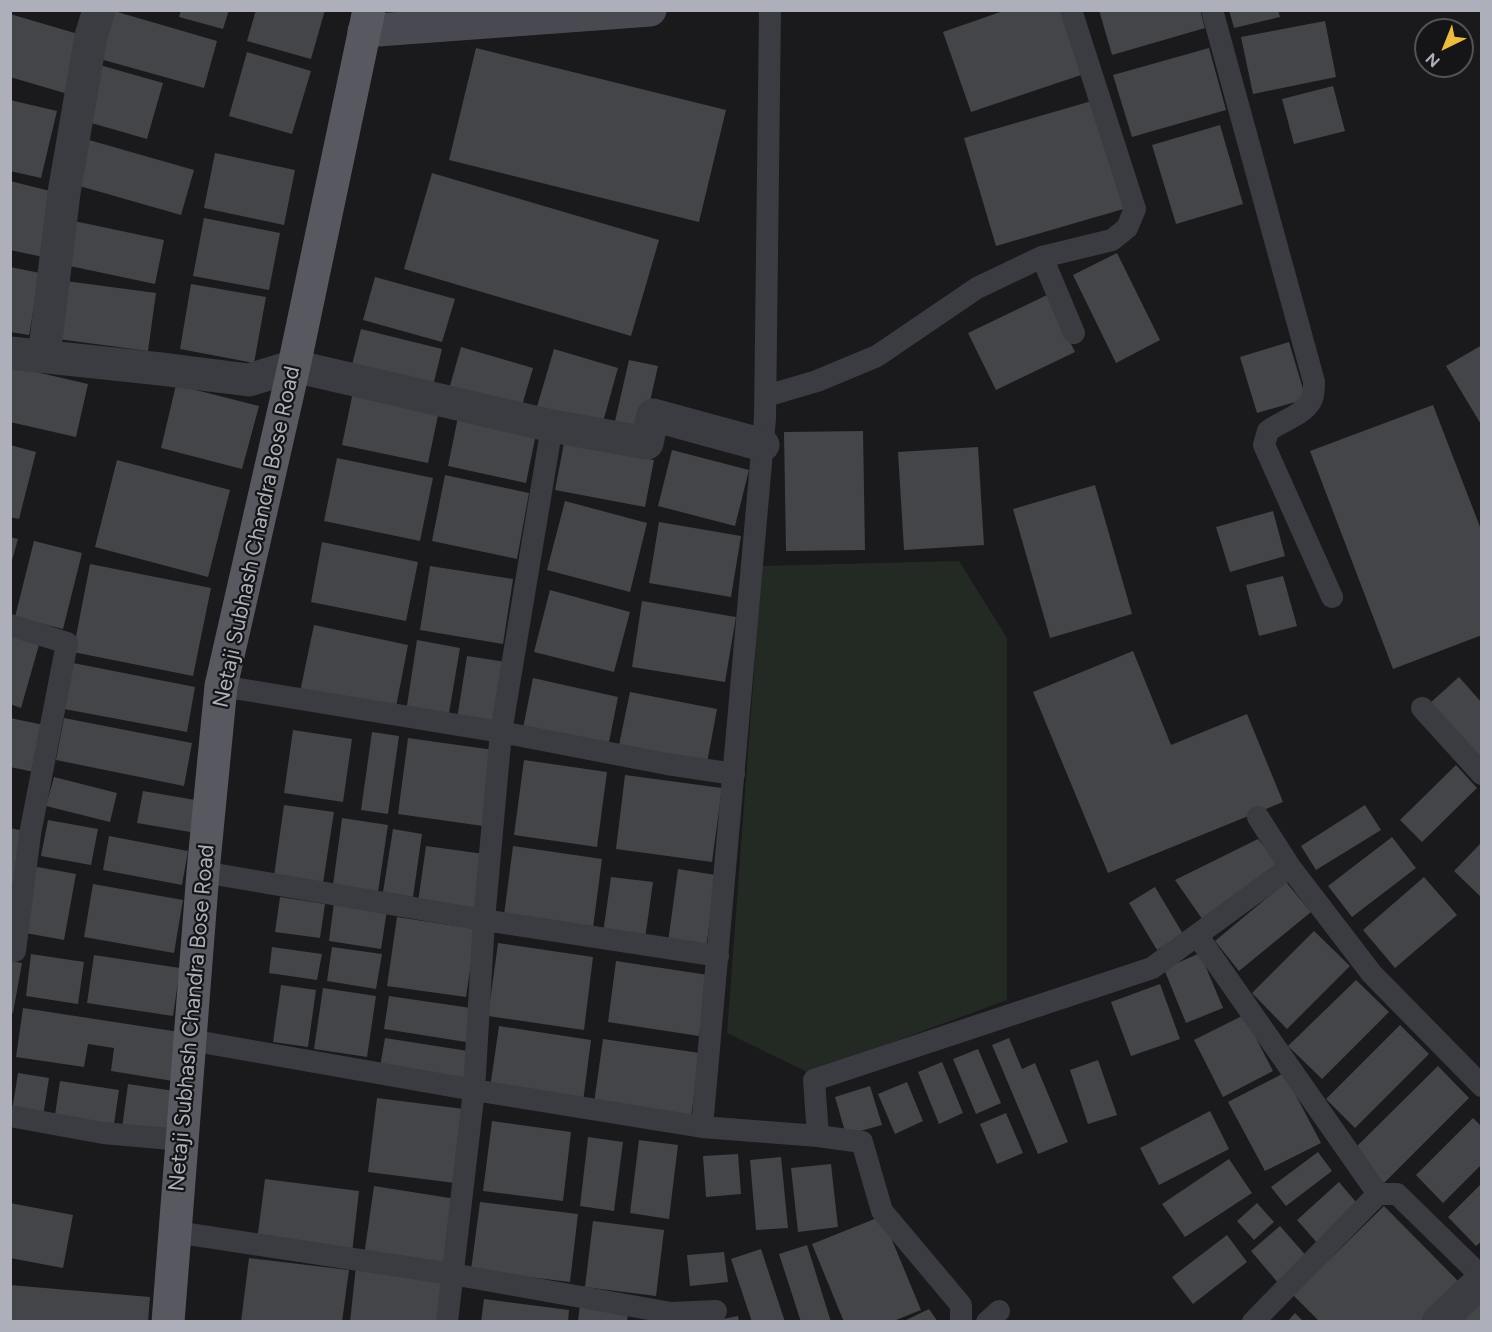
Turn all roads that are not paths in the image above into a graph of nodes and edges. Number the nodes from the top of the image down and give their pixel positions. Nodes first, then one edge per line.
1 (99, 10) edge
2 (650, 10) edge
3 (770, 10) edge
4 (1071, 10) edge
5 (1212, 10) edge
6 (366, 21) edge
7 (1042, 257) junction
8 (1074, 333) dead end
9 (10, 353) edge
10 (44, 356) junction
11 (294, 366) junction
12 (766, 396) junction
13 (552, 426) junction
14 (763, 444) junction
15 (1332, 597) dead end
16 (10, 625) edge
17 (221, 686) junction
18 (1422, 708) dead end
19 (501, 732) junction
20 (734, 774) junction
21 (1482, 774) edge
22 (1258, 818) dead end
23 (1290, 867) junction
24 (203, 872) junction
25 (484, 920) junction
26 (1197, 935) junction
27 (12, 950) edge
28 (718, 956) junction
29 (190, 1040) junction
30 (1482, 1086) edge
31 (474, 1090) junction
32 (10, 1116) edge
33 (702, 1127) junction
34 (818, 1136) junction
35 (182, 1140) junction
36 (1378, 1194) junction
37 (175, 1232) junction
38 (452, 1274) junction
39 (1482, 1279) edge
40 (716, 1311) dead end
41 (168, 1322) edge
42 (447, 1322) edge
43 (961, 1322) edge
44 (1253, 1322) edge
45 (1438, 1322) edge

1 - 10 street
2 - 6 street
3 - 12 lane
4 - 7 lane
5 - 15 lane
6 - 11 main road, Netaji Subhash Chandra Bose Road
7 - 8 lane
7 - 12 lane
9 - 10 street
10 - 11 street
11 - 13 street
11 - 17 main road, Netaji Subhash Chandra Bose Road
12 - 14 lane
13 - 14 street
13 - 19 lane
14 - 20 lane
16 - 27 lane
17 - 19 lane
17 - 24 main road, Netaji Subhash Chandra Bose Road
18 - 21 lane
19 - 20 lane
19 - 25 lane
20 - 28 lane
22 - 23 lane
23 - 26 lane
23 - 30 lane
24 - 25 lane
24 - 29 main road, Netaji Subhash Chandra Bose Road
25 - 28 lane
25 - 31 lane
26 - 34 lane
26 - 36 lane
28 - 33 lane
29 - 31 lane
29 - 35 main road, Netaji Subhash Chandra Bose Road
31 - 33 lane
31 - 38 lane
32 - 35 lane
33 - 34 lane
34 - 43 lane
35 - 37 main road, Netaji Subhash Chandra Bose Road
36 - 39 lane
36 - 44 lane
37 - 38 lane
37 - 41 main road, Netaji Subhash Chandra Bose Road
38 - 40 lane
38 - 42 lane
39 - 45 street

